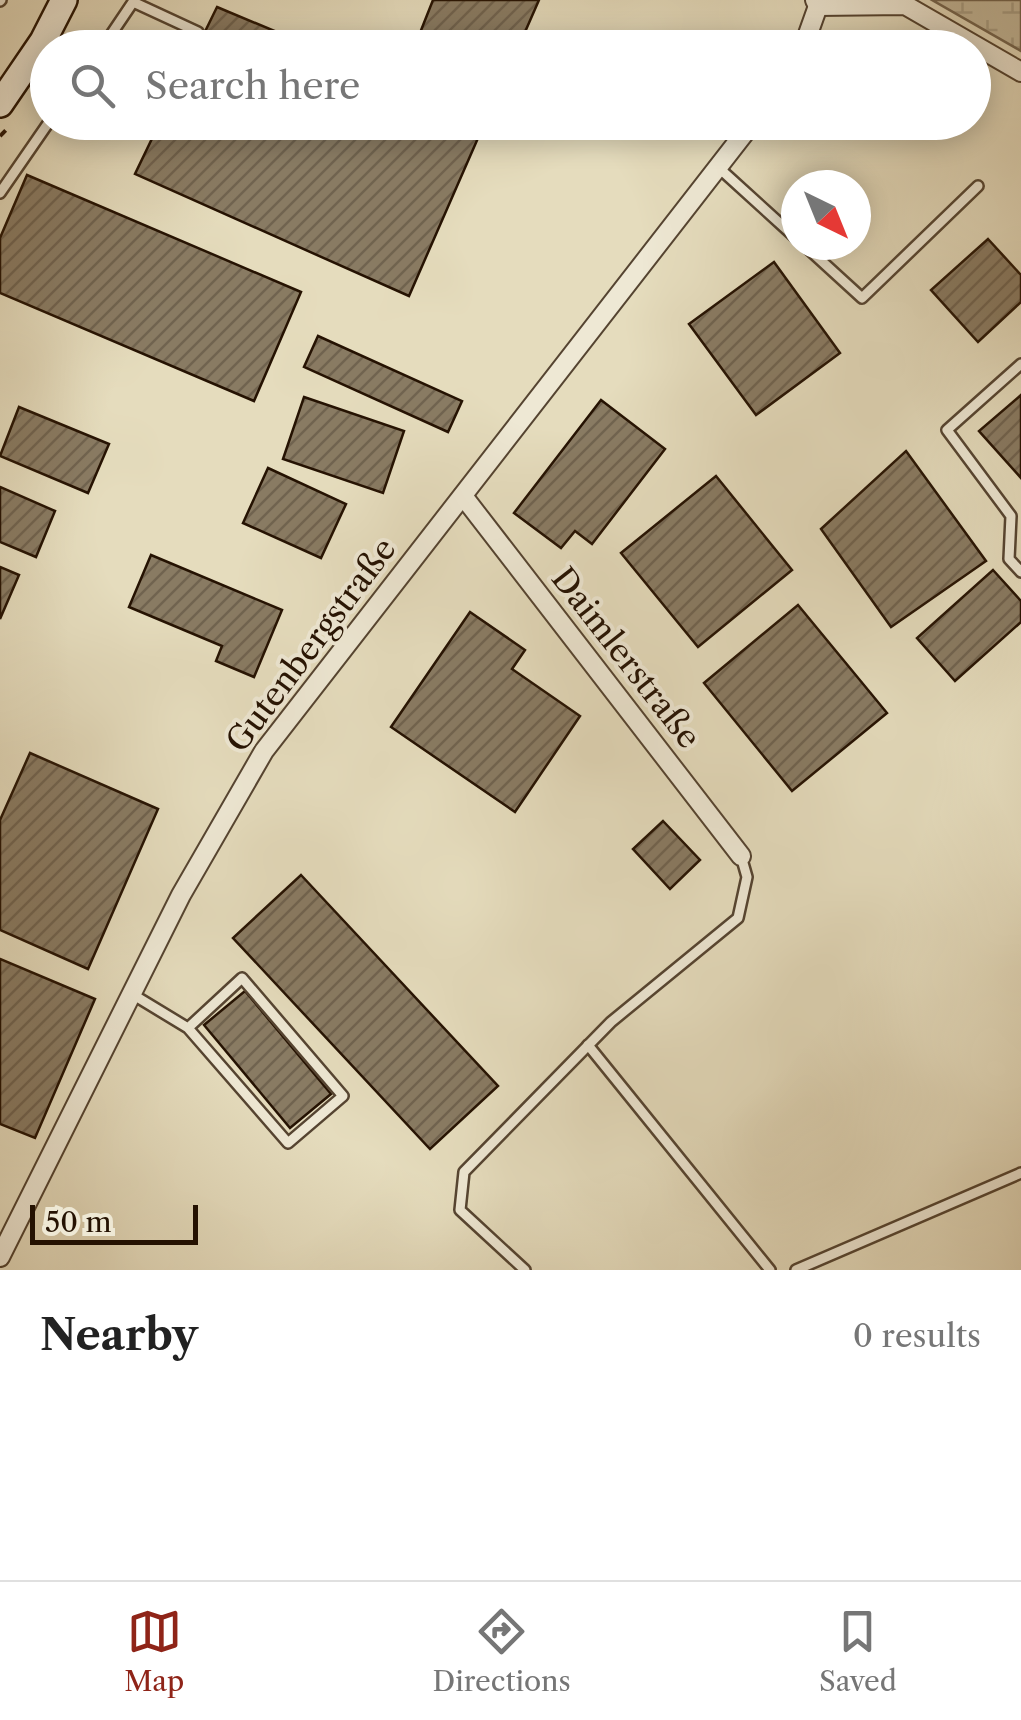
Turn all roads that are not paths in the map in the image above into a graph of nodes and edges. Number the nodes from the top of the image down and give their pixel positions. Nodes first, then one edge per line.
1 (64, 0) edge
2 (817, 3) edge
3 (49, 30) edge
4 (114, 30) edge
5 (194, 30) edge
6 (809, 30) edge
7 (948, 30) edge
8 (991, 55) edge
9 (30, 61) edge
10 (1021, 72) edge
11 (0, 104) edge
12 (36, 140) edge
13 (740, 140) edge
14 (719, 168) junction
15 (978, 186) dead end
16 (0, 192) edge
17 (781, 224) edge
18 (820, 260) edge
19 (1021, 364) edge
20 (463, 496) junction
21 (1021, 572) edge
22 (741, 856) joint
23 (132, 994) junction
24 (188, 1028) junction
25 (588, 1045) junction
26 (1021, 1172) edge
27 (0, 1257) edge
28 (525, 1270) edge
29 (770, 1270) edge
30 (796, 1270) edge

1 - 3 main road
2 - 6 street
2 - 7 street
4 - 5 lane
8 - 10 street
9 - 11 main road
12 - 16 lane
13 - 14 street, Gutenbergstraße
14 - 17 lane
14 - 20 street, Gutenbergstraße
15 - 18 lane
19 - 21 lane
20 - 22 street, Daimlerstraße
20 - 23 street, Gutenbergstraße
22 - 25 lane
23 - 24 lane
23 - 27 street, Gutenbergstraße
24 - 24 lane
25 - 28 lane
25 - 29 lane
26 - 30 lane

